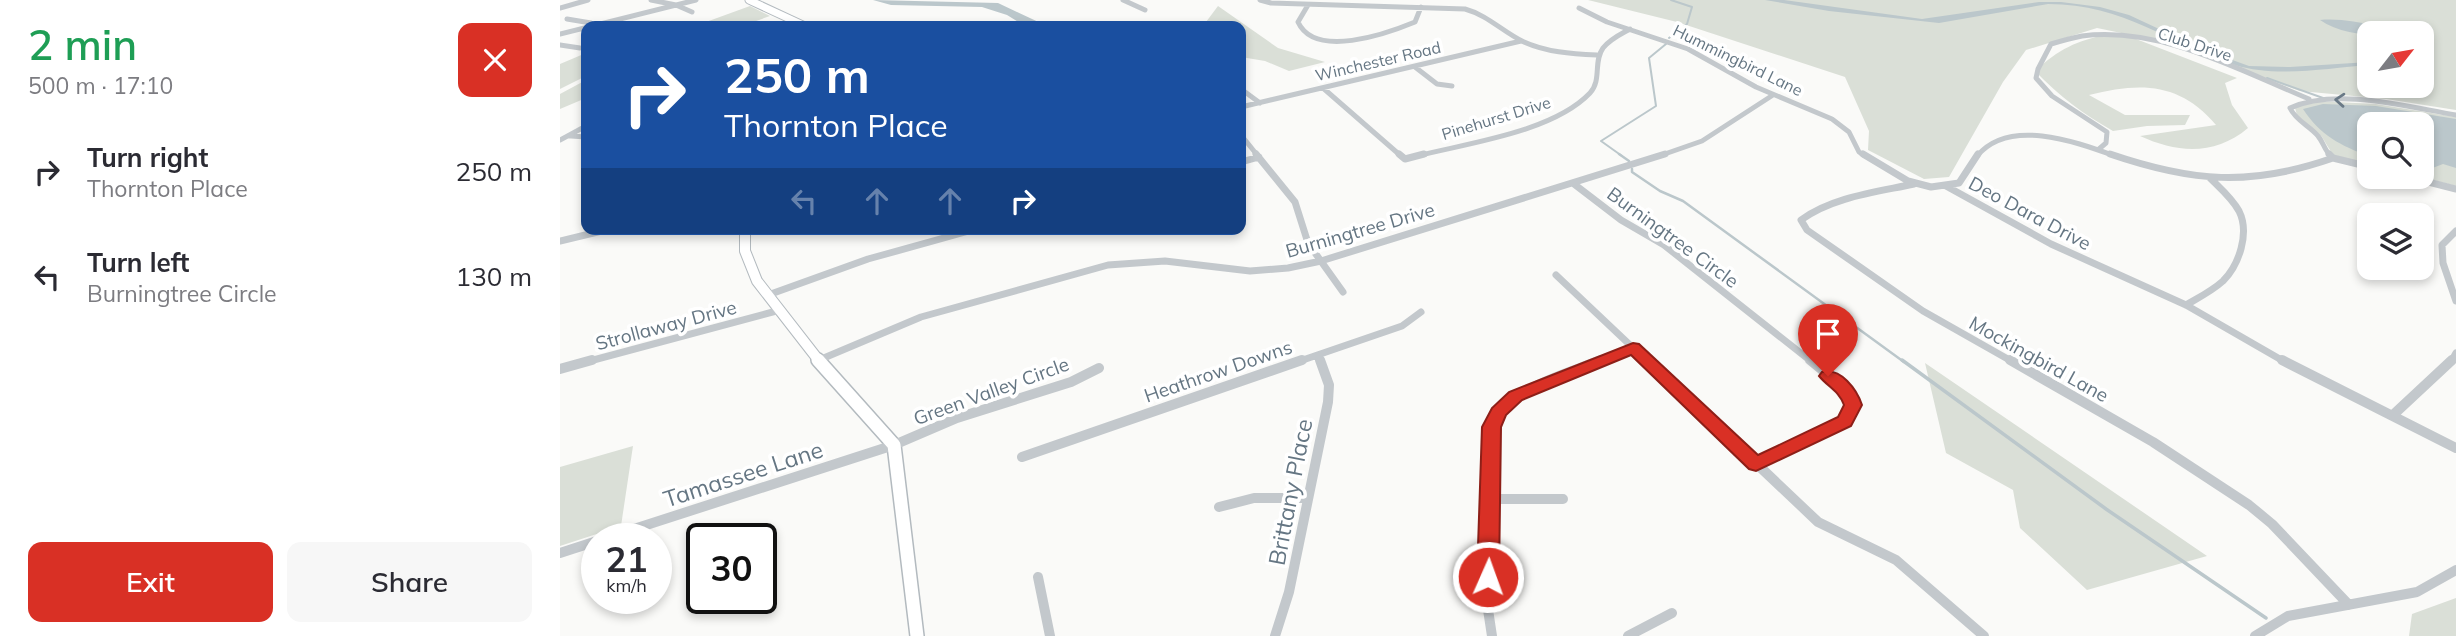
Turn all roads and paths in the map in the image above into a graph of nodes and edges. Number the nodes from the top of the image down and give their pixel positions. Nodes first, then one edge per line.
1 (589, 0) edge
2 (651, 0) edge
3 (696, 0) edge
4 (750, 0) edge
5 (1124, 0) edge
6 (1260, 0) edge
7 (676, 5) junction
8 (1308, 5) junction
9 (1421, 7) junction
10 (560, 8) edge
11 (1579, 8) dead end
12 (1145, 10) dead end
13 (692, 12) dead end
14 (567, 19) dead end
15 (607, 21) edge
16 (794, 21) edge
17 (581, 22) edge
18 (581, 28) edge
19 (1630, 29) junction
20 (560, 34) edge
21 (1521, 41) junction
22 (560, 45) edge
23 (580, 48) dead end
24 (1597, 55) junction
25 (1415, 67) junction
26 (1452, 86) dead end
27 (1323, 88) junction
28 (1246, 93) edge
29 (1773, 95) junction
30 (2309, 99) junction
31 (1260, 103) junction
32 (1246, 106) edge
33 (2456, 115) edge
34 (581, 129) edge
35 (572, 135) junction
36 (581, 136) edge
37 (560, 140) edge
38 (1246, 141) edge
39 (2099, 149) junction
40 (1259, 157) junction
41 (2333, 158) junction
42 (1246, 161) edge
43 (2357, 164) edge
44 (2210, 178) junction
45 (2434, 183) edge
46 (1574, 184) junction
47 (1914, 184) junction
48 (1946, 186) junction
49 (2456, 188) edge
50 (2456, 230) edge
51 (585, 235) edge
52 (746, 235) edge
53 (954, 235) edge
54 (560, 241) edge
55 (1321, 261) junction
56 (1556, 275) dead end
57 (1343, 292) dead end
58 (768, 295) junction
59 (2456, 301) edge
60 (2186, 305) junction
61 (780, 310) junction
62 (1421, 312) dead end
63 (1633, 348) junction
64 (2456, 353) edge
65 (1318, 355) junction
66 (819, 360) junction
67 (1099, 368) dead end
68 (560, 369) edge
69 (2393, 415) junction
70 (894, 445) junction
71 (2456, 449) edge
72 (1022, 457) dead end
73 (1756, 464) junction
74 (1307, 498) junction
75 (1490, 499) junction
76 (1563, 499) dead end
77 (1219, 507) dead end
78 (653, 523) edge
79 (581, 546) edge
80 (560, 553) edge
81 (2456, 570) edge
82 (1038, 577) dead end
83 (2350, 605) junction
84 (1672, 613) dead end
85 (917, 636) edge
86 (1050, 636) edge
87 (1275, 636) edge
88 (1492, 636) edge
89 (1628, 636) edge
90 (1984, 636) edge
91 (2255, 636) edge

1 - 10 street
2 - 7 street
3 - 7 street
4 - 16 street
5 - 12 street
6 - 8 street
7 - 13 street
7 - 15 street
8 - 9 street
8 - 9 street
9 - 21 street
11 - 19 street, Hummingbird Lane
14 - 17 street
18 - 20 street
19 - 24 street
19 - 29 street, Hummingbird Lane
21 - 24 street
21 - 25 street, Winchester Road
22 - 23 street
24 - 27 street, Pinehurst Drive
25 - 26 street
25 - 27 street, Winchester Road
27 - 31 street, Winchester Road
28 - 31 street
29 - 46 street, Burningtree Drive
29 - 47 street, Hummingbird Lane
33 -> 30 street
30 - 39 street, Club Drive
30 - 41 street
31 - 32 street, Winchester Road
34 - 35 street
35 - 36 street
35 - 37 street
38 - 40 street
39 - 44 street, Deo Dara Drive
39 - 48 street, Deo Dara Drive
40 - 42 street
40 - 55 street
41 - 43 street
41 - 44 street, Deo Dara Drive
44 - 60 street
45 - 49 street
46 - 55 street, Burningtree Drive
46 - 73 street, Burningtree Circle
47 - 48 street, Hummingbird Lane
47 - 83 street, Mockingbird Lane
48 - 60 street, Deo Dara Drive
50 - 59 street
51 - 54 street
52 - 58 street
53 - 58 street
55 - 57 street
55 - 66 street, Burningtree Drive
56 - 63 street
58 - 61 street
60 - 69 street, Deo Dara Drive
61 - 66 street
61 - 68 street, Strollaway Drive
62 - 65 street, Heathrow Downs
63 - 73 street
63 - 75 street
64 - 69 street
65 - 72 street, Heathrow Downs
65 - 74 street, Brittany Place
66 - 70 street
67 - 70 street, Green Valley Circle
69 - 71 street, Deo Dara Drive
70 - 78 street, Tamassee Lane
70 - 85 street
73 - 90 street
74 - 77 street
74 - 87 street, Brittany Place
75 - 76 street
75 - 88 street
79 - 80 street
81 - 83 street
82 - 86 street
83 - 91 street
84 - 89 street

